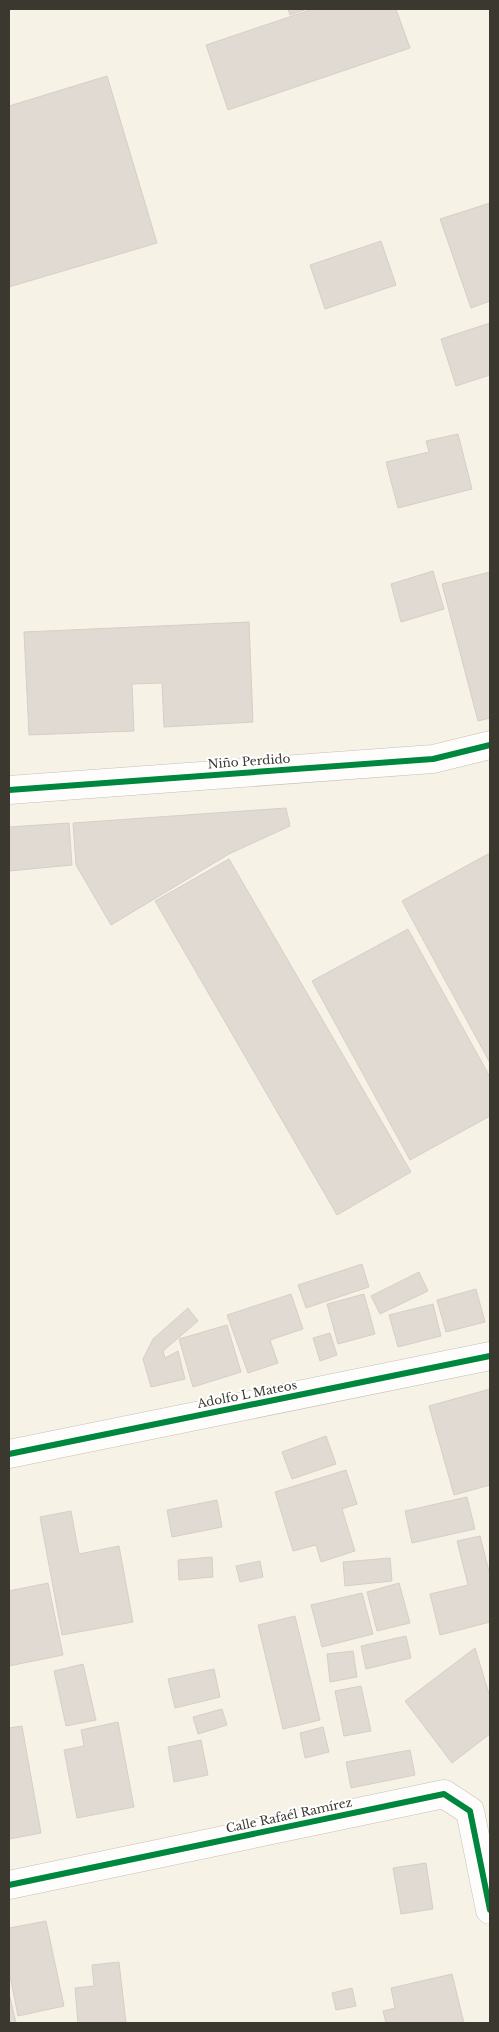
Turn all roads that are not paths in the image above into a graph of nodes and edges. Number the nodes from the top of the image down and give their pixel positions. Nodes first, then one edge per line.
1 (490, 745) edge
2 (9, 790) edge
3 (490, 1356) edge
4 (9, 1454) edge
5 (9, 1885) edge
6 (490, 1910) edge

1 - 2 street, Niño Perdido
3 - 4 street, Adolfo L Mateos
5 - 6 street, Calle Rafaél Ramírez

